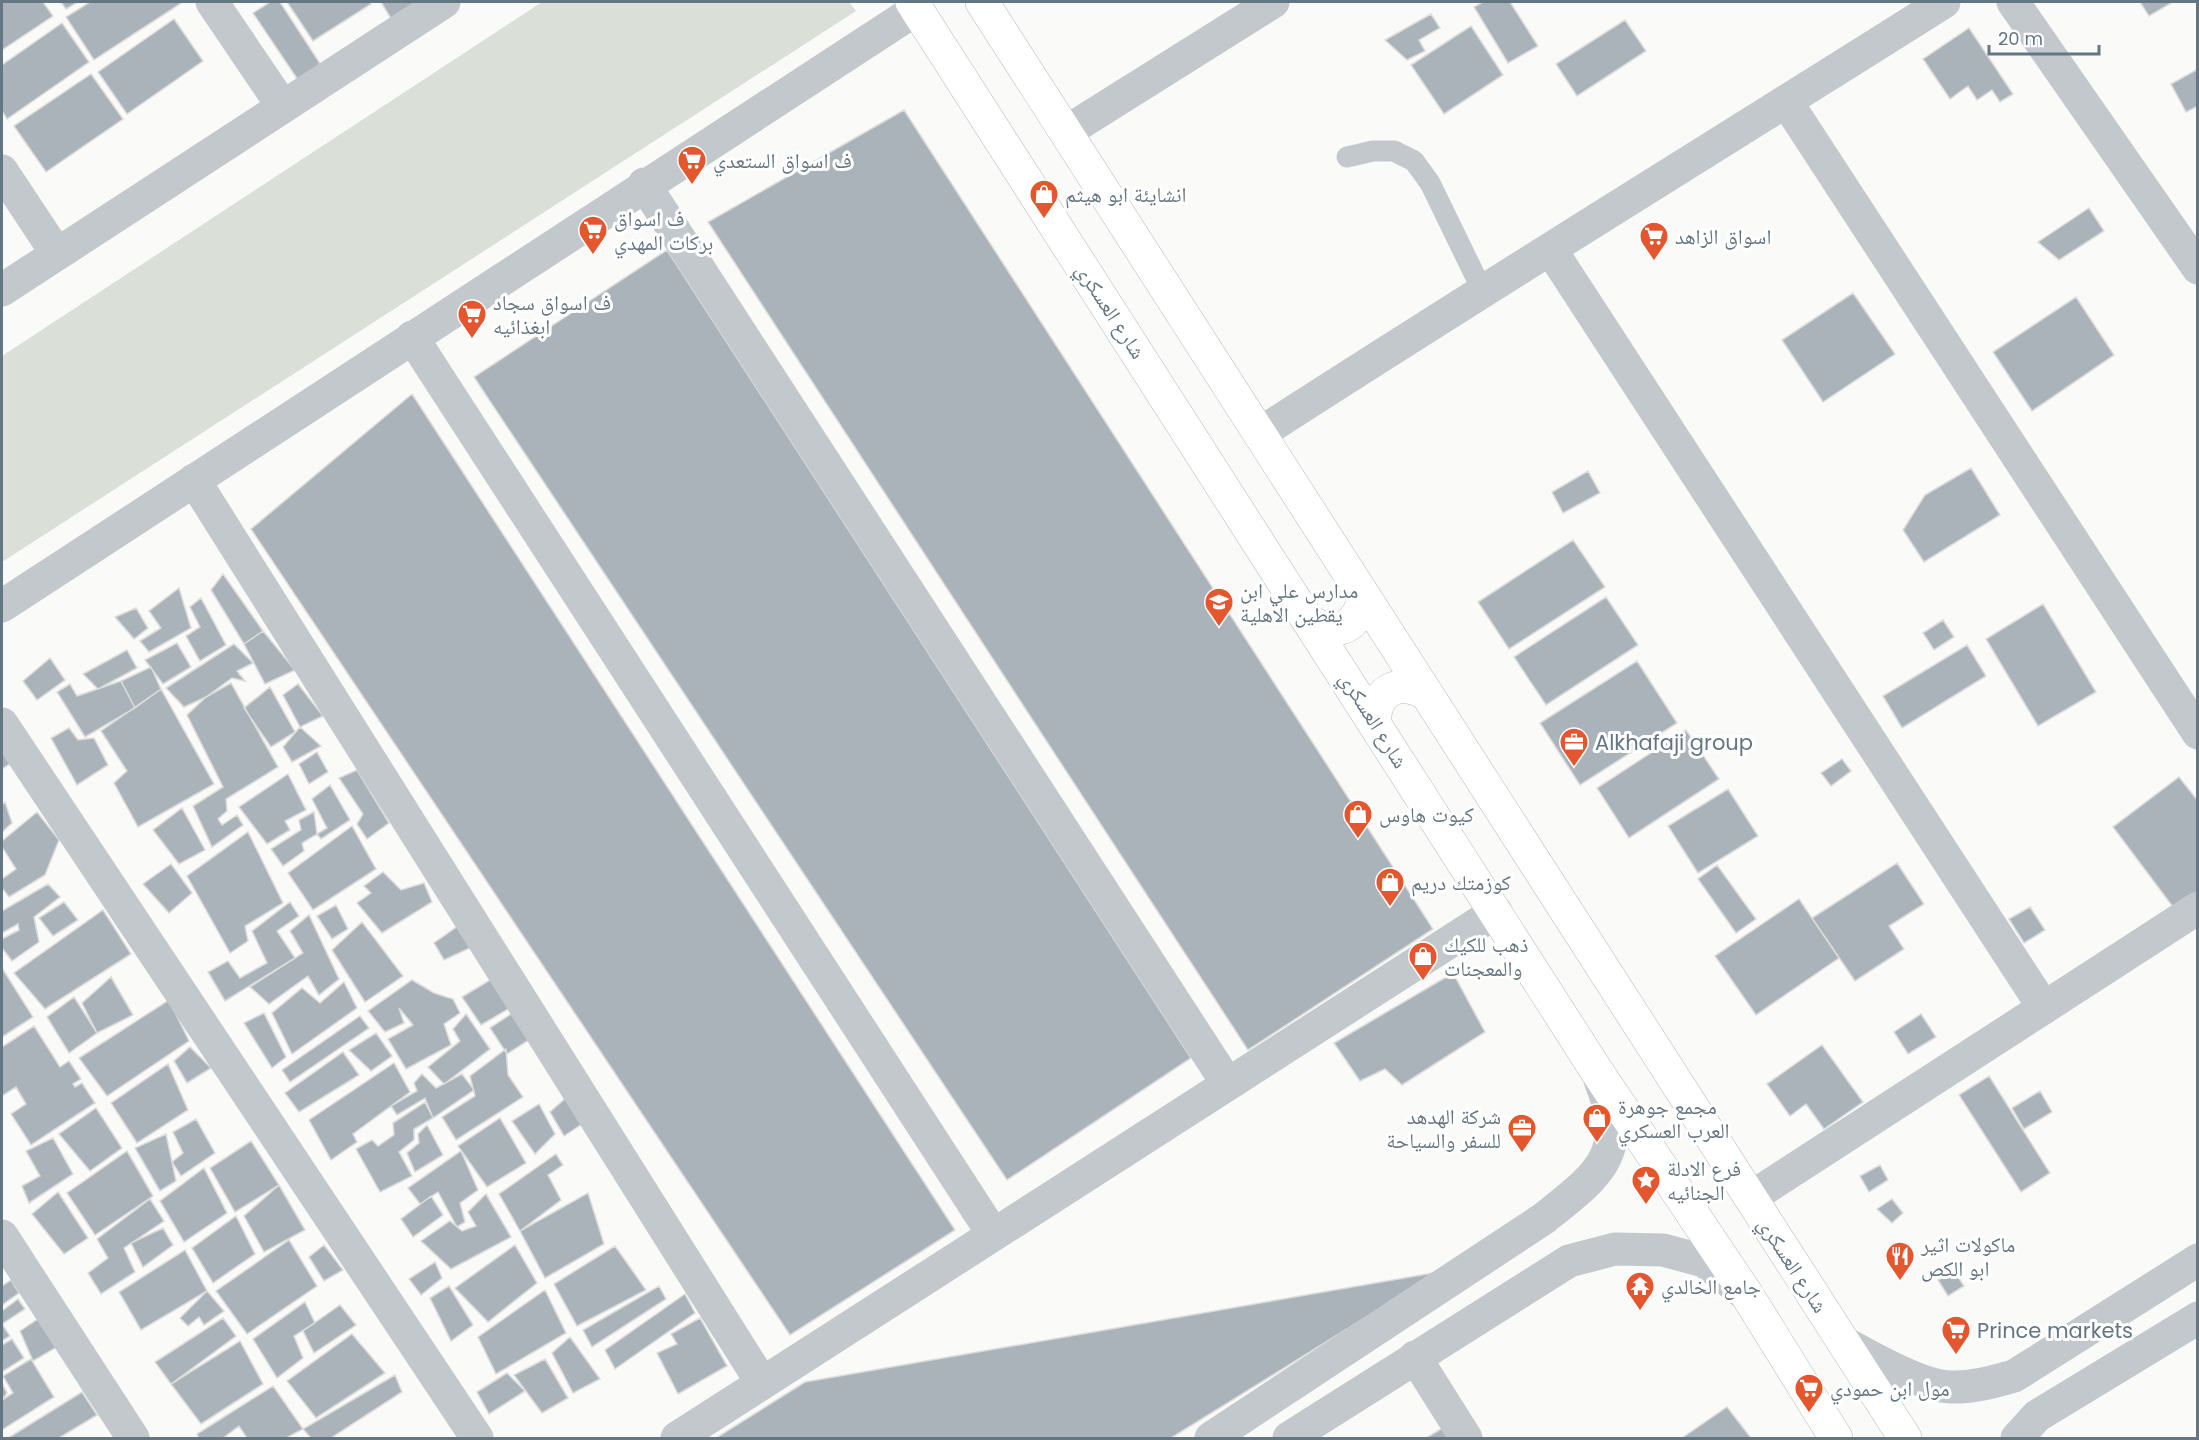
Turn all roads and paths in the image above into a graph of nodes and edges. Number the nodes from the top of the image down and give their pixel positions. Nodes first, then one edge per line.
1 (212, 2) edge
2 (444, 2) edge
3 (982, 2) edge
4 (1273, 2) edge
5 (1944, 2) edge
6 (2013, 2) edge
7 (915, 5) edge
8 (1786, 101) junction
9 (283, 107) junction
10 (1066, 132) junction
11 (1347, 157) dead end
12 (2, 171) edge
13 (644, 184) junction
14 (1551, 250) junction
15 (57, 254) junction
16 (2198, 268) edge
17 (2, 290) edge
18 (1482, 290) junction
19 (412, 337) junction
20 (1259, 434) junction
21 (194, 480) junction
22 (1364, 597) junction
23 (2, 606) edge
24 (1312, 623) junction
25 (1427, 694) junction
26 (1374, 721) junction
27 (2, 724) edge
28 (2198, 733) edge
29 (2198, 908) edge
30 (1496, 912) junction
31 (2044, 1008) junction
32 (1596, 1070) junction
33 (1227, 1083) junction
34 (1750, 1198) junction
35 (1543, 1219) junction
36 (993, 1234) junction
37 (2, 1236) edge
38 (2198, 1260) edge
39 (1569, 1261) junction
40 (1747, 1295) junction
41 (2198, 1318) edge
42 (1843, 1342) junction
43 (1415, 1357) junction
44 (762, 1383) junction
45 (133, 1438) edge
46 (477, 1438) edge
47 (677, 1438) edge
48 (1211, 1438) edge
49 (1289, 1438) edge
50 (1466, 1438) edge
51 (1836, 1438) edge
52 (1905, 1438) edge
53 (2017, 1438) edge

1 - 9 street
2 - 9 street
3 - 10 main road, شارع العسكري
4 - 10 street
5 - 8 street
6 - 16 street
7 - 13 street
7 - 24 main road, شارع العسكري
8 - 14 street
8 - 28 street
9 - 15 street
10 - 20 main road, شارع العسكري
11 - 18 lane
12 - 15 street
13 - 19 street
13 - 33 street
14 - 18 street
14 - 31 street
15 - 17 street
18 - 20 street
19 - 21 street
19 - 36 street
20 - 22 main road, شارع العسكري
21 - 23 street
21 - 44 street
22 - 24 main road
22 - 25 main road, شارع العسكري
24 - 26 main road, شارع العسكري
25 - 26 main road
25 - 34 main road, شارع العسكري
26 - 30 main road, شارع العسكري
27 - 46 street
29 - 31 street
30 - 32 main road, شارع العسكري
30 - 33 street
31 - 34 street
32 - 35 street
32 - 40 main road, شارع العسكري
33 - 36 street
34 - 42 main road, شارع العسكري
35 - 39 street
35 - 48 street
36 - 44 street
37 - 45 street
38 - 42 street
39 - 40 street
39 - 43 street
40 - 51 main road, شارع العسكري
41 - 53 street
42 - 52 main road, شارع العسكري
43 - 49 street
43 - 50 street
44 - 47 street

